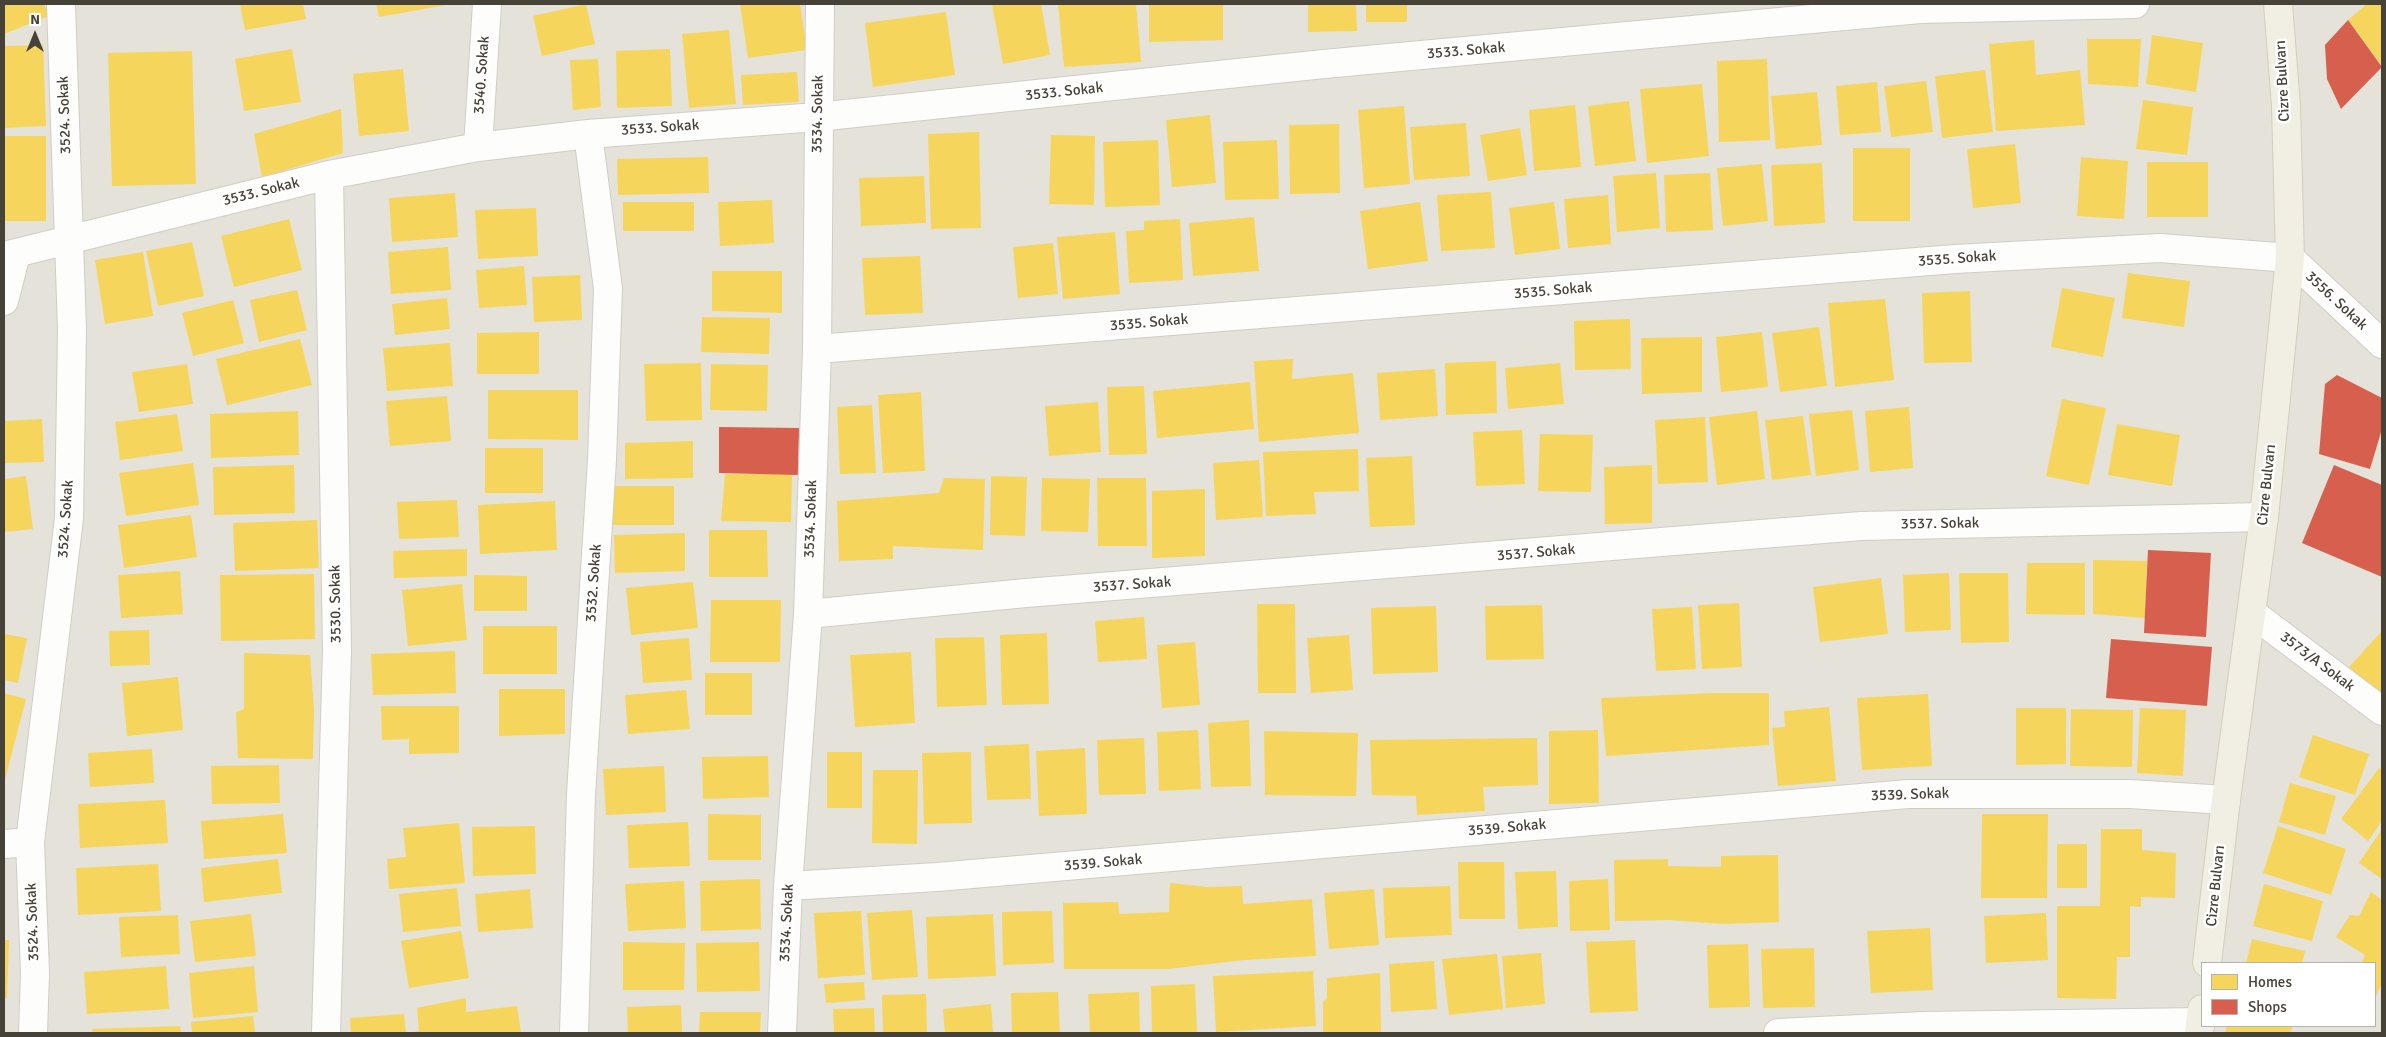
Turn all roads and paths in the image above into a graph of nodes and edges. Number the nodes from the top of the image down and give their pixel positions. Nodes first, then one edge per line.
1 (61, 4) edge
2 (487, 4) edge
3 (820, 4) edge
4 (2134, 4) edge
5 (2278, 4) edge
6 (1920, 6) edge
7 (817, 117) junction
8 (588, 134) junction
9 (478, 147) junction
10 (330, 175) junction
11 (69, 241) junction
12 (10, 255) edge
13 (2290, 258) junction
14 (4, 301) edge
15 (2382, 344) edge
16 (817, 349) junction
17 (2264, 517) junction
18 (2252, 613) junction
19 (808, 614) junction
20 (2382, 710) edge
21 (2226, 800) junction
22 (17, 843) edge
23 (788, 886) junction
24 (2208, 962) edge
25 (2201, 1021) edge
26 (33, 1033) edge
27 (326, 1033) edge
28 (574, 1033) edge
29 (782, 1033) edge
30 (1778, 1033) edge

1 - 11 street, 3524. Sokak
2 - 9 street, 3540. Sokak
3 - 7 street, 3534. Sokak
4 - 6 street, 3533. Sokak
5 - 13 main road, Cizre Bulvarı
6 - 7 street, 3533. Sokak
7 - 8 street, 3533. Sokak
7 - 16 street, 3534. Sokak
8 - 9 street, 3533. Sokak
8 - 28 street, 3532. Sokak
9 - 10 street, 3533. Sokak
10 - 11 street, 3533. Sokak
10 - 27 street, 3530. Sokak
11 - 12 street, 3533. Sokak
11 - 22 street, 3524. Sokak
12 - 14 street
13 - 15 street, 3556. Sokak
13 - 16 street, 3535. Sokak
13 - 17 main road, Cizre Bulvarı
16 - 19 street, 3534. Sokak
17 - 18 main road, Cizre Bulvarı
17 - 19 street, 3537. Sokak
18 - 20 street, 3573/A Sokak
18 - 21 main road, Cizre Bulvarı
19 - 23 street, 3534. Sokak
21 - 23 street, 3539. Sokak
21 - 24 main road, Cizre Bulvarı
22 - 26 street, 3524. Sokak
23 - 29 street, 3534. Sokak
25 - 30 street

